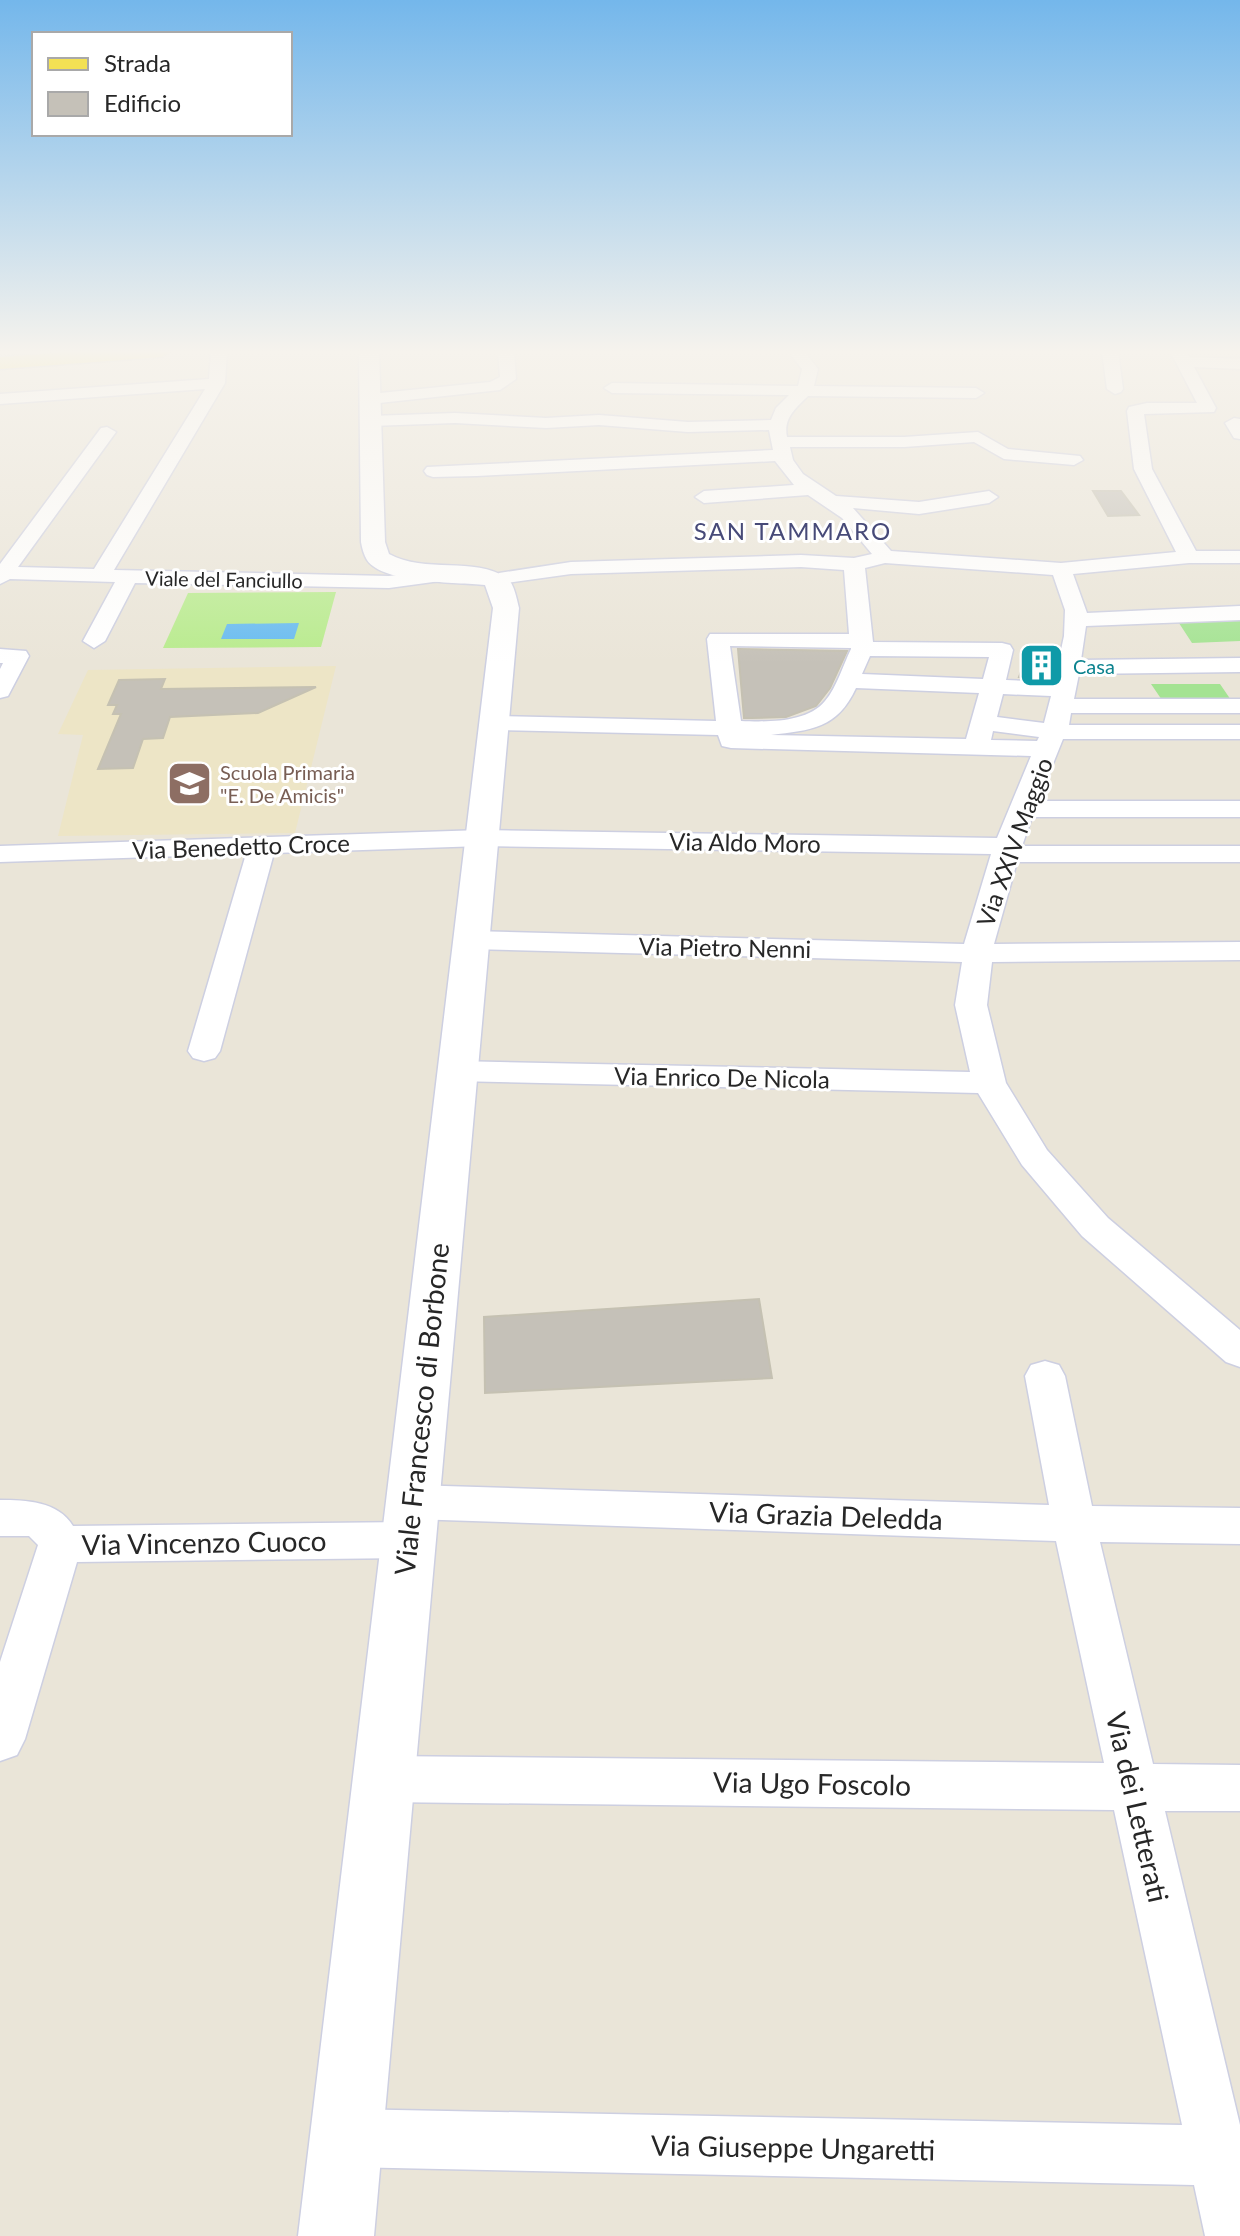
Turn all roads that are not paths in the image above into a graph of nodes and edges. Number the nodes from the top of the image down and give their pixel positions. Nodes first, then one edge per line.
1 (90, 455) edge
2 (173, 455) edge
3 (371, 455) edge
4 (707, 455) edge
5 (786, 455) edge
6 (822, 455) edge
7 (1020, 455) edge
8 (1141, 455) edge
9 (898, 460) dead end
10 (1074, 460) dead end
11 (433, 471) dead end
12 (812, 489) junction
13 (704, 497) dead end
14 (989, 497) dead end
15 (832, 502) junction
16 (885, 557) junction
17 (1189, 557) junction
18 (1240, 557) edge
19 (854, 564) junction
20 (1061, 569) junction
21 (1, 575) edge
22 (448, 575) junction
23 (100, 576) junction
24 (128, 577) junction
25 (497, 579) junction
26 (1240, 613) edge
27 (1075, 620) junction
28 (94, 641) dead end
29 (862, 645) junction
30 (0, 656) edge
31 (1240, 665) edge
32 (848, 681) junction
33 (993, 686) junction
34 (0, 691) edge
35 (1240, 706) edge
36 (1059, 709) junction
37 (983, 722) junction
38 (494, 723) junction
39 (729, 729) junction
40 (1240, 732) edge
41 (976, 747) junction
42 (1022, 809) junction
43 (1240, 809) edge
44 (482, 838) junction
45 (262, 845) junction
46 (1006, 850) junction
47 (0, 854) edge
48 (1240, 854) edge
49 (471, 940) junction
50 (1240, 951) edge
51 (978, 953) junction
52 (204, 1051) dead end
53 (455, 1071) junction
54 (989, 1083) junction
55 (1240, 1352) edge
56 (1045, 1376) dead end
57 (0, 1518) edge
58 (410, 1521) junction
59 (1074, 1524) junction
60 (1240, 1526) edge
61 (60, 1544) junction
62 (11, 1666) edge
63 (0, 1739) edge
64 (383, 1779) junction
65 (1133, 1787) junction
66 (1240, 1788) edge
67 (346, 2138) junction
68 (1229, 2155) edge
69 (336, 2236) edge
70 (1236, 2236) edge

1 - 21 street
2 - 23 street
3 - 22 street
4 - 11 street
5 - 12 street
6 - 9 street
7 - 10 street
8 - 17 street
12 - 13 street
12 - 15 street
14 - 15 street
15 - 16 street
16 - 19 street
16 - 20 street
17 - 18 street
17 - 20 street
19 - 25 street
19 - 29 street
20 - 27 street, Via XXIV Maggio
21 - 23 street, Viale del Fanciullo
22 - 24 street, Viale del Fanciullo
22 - 25 street
23 - 24 street, Viale del Fanciullo
24 - 28 street
25 - 38 street, Viale Francesco di Borbone
26 - 27 street
27 - 36 street, Via XXIV Maggio
29 - 32 street
29 - 33 street
29 - 39 street
30 - 34 street
31 - 36 street
32 - 33 street
32 - 39 street
33 - 36 street
33 - 37 street
35 - 36 street
36 - 37 street
36 - 40 street
36 - 41 street
36 - 42 street, Via XXIV Maggio
37 - 41 street
38 - 39 street
38 - 44 street, Viale Francesco di Borbone
39 - 41 street
42 - 43 street
42 - 46 street, Via XXIV Maggio
44 - 45 street, Via Benedetto Croce
44 - 46 street, Via Aldo Moro
44 - 49 street, Viale Francesco di Borbone
45 - 47 street, Via Benedetto Croce
45 - 52 street
46 - 48 street, Via Aldo Moro
46 - 51 street, Via XXIV Maggio
49 - 51 street, Via Pietro Nenni
49 - 53 street, Viale Francesco di Borbone
50 - 51 street, Via Pietro Nenni
51 - 54 street, Via XXIV Maggio
53 - 54 street, Via Enrico De Nicola
53 - 58 street, Viale Francesco di Borbone
54 - 55 street, Via XXIV Maggio
56 - 59 street, Via dei Letterati
57 - 61 street
58 - 59 street, Via Grazia Deledda
58 - 61 street, Via Vincenzo Cuoco
58 - 64 street, Viale Francesco di Borbone
59 - 60 street, Via Grazia Deledda
59 - 65 street, Via dei Letterati
61 - 62 street, Via Vincenzo Cuoco
62 - 63 street, Via Vincenzo Cuoco
64 - 65 street, Via Ugo Foscolo
64 - 67 street, Viale Francesco di Borbone
65 - 66 street, Via Ugo Foscolo
65 - 68 street, Via dei Letterati
67 - 68 street, Via Giuseppe Ungaretti
67 - 69 street, Viale Francesco di Borbone
68 - 70 street, Via dei Letterati

